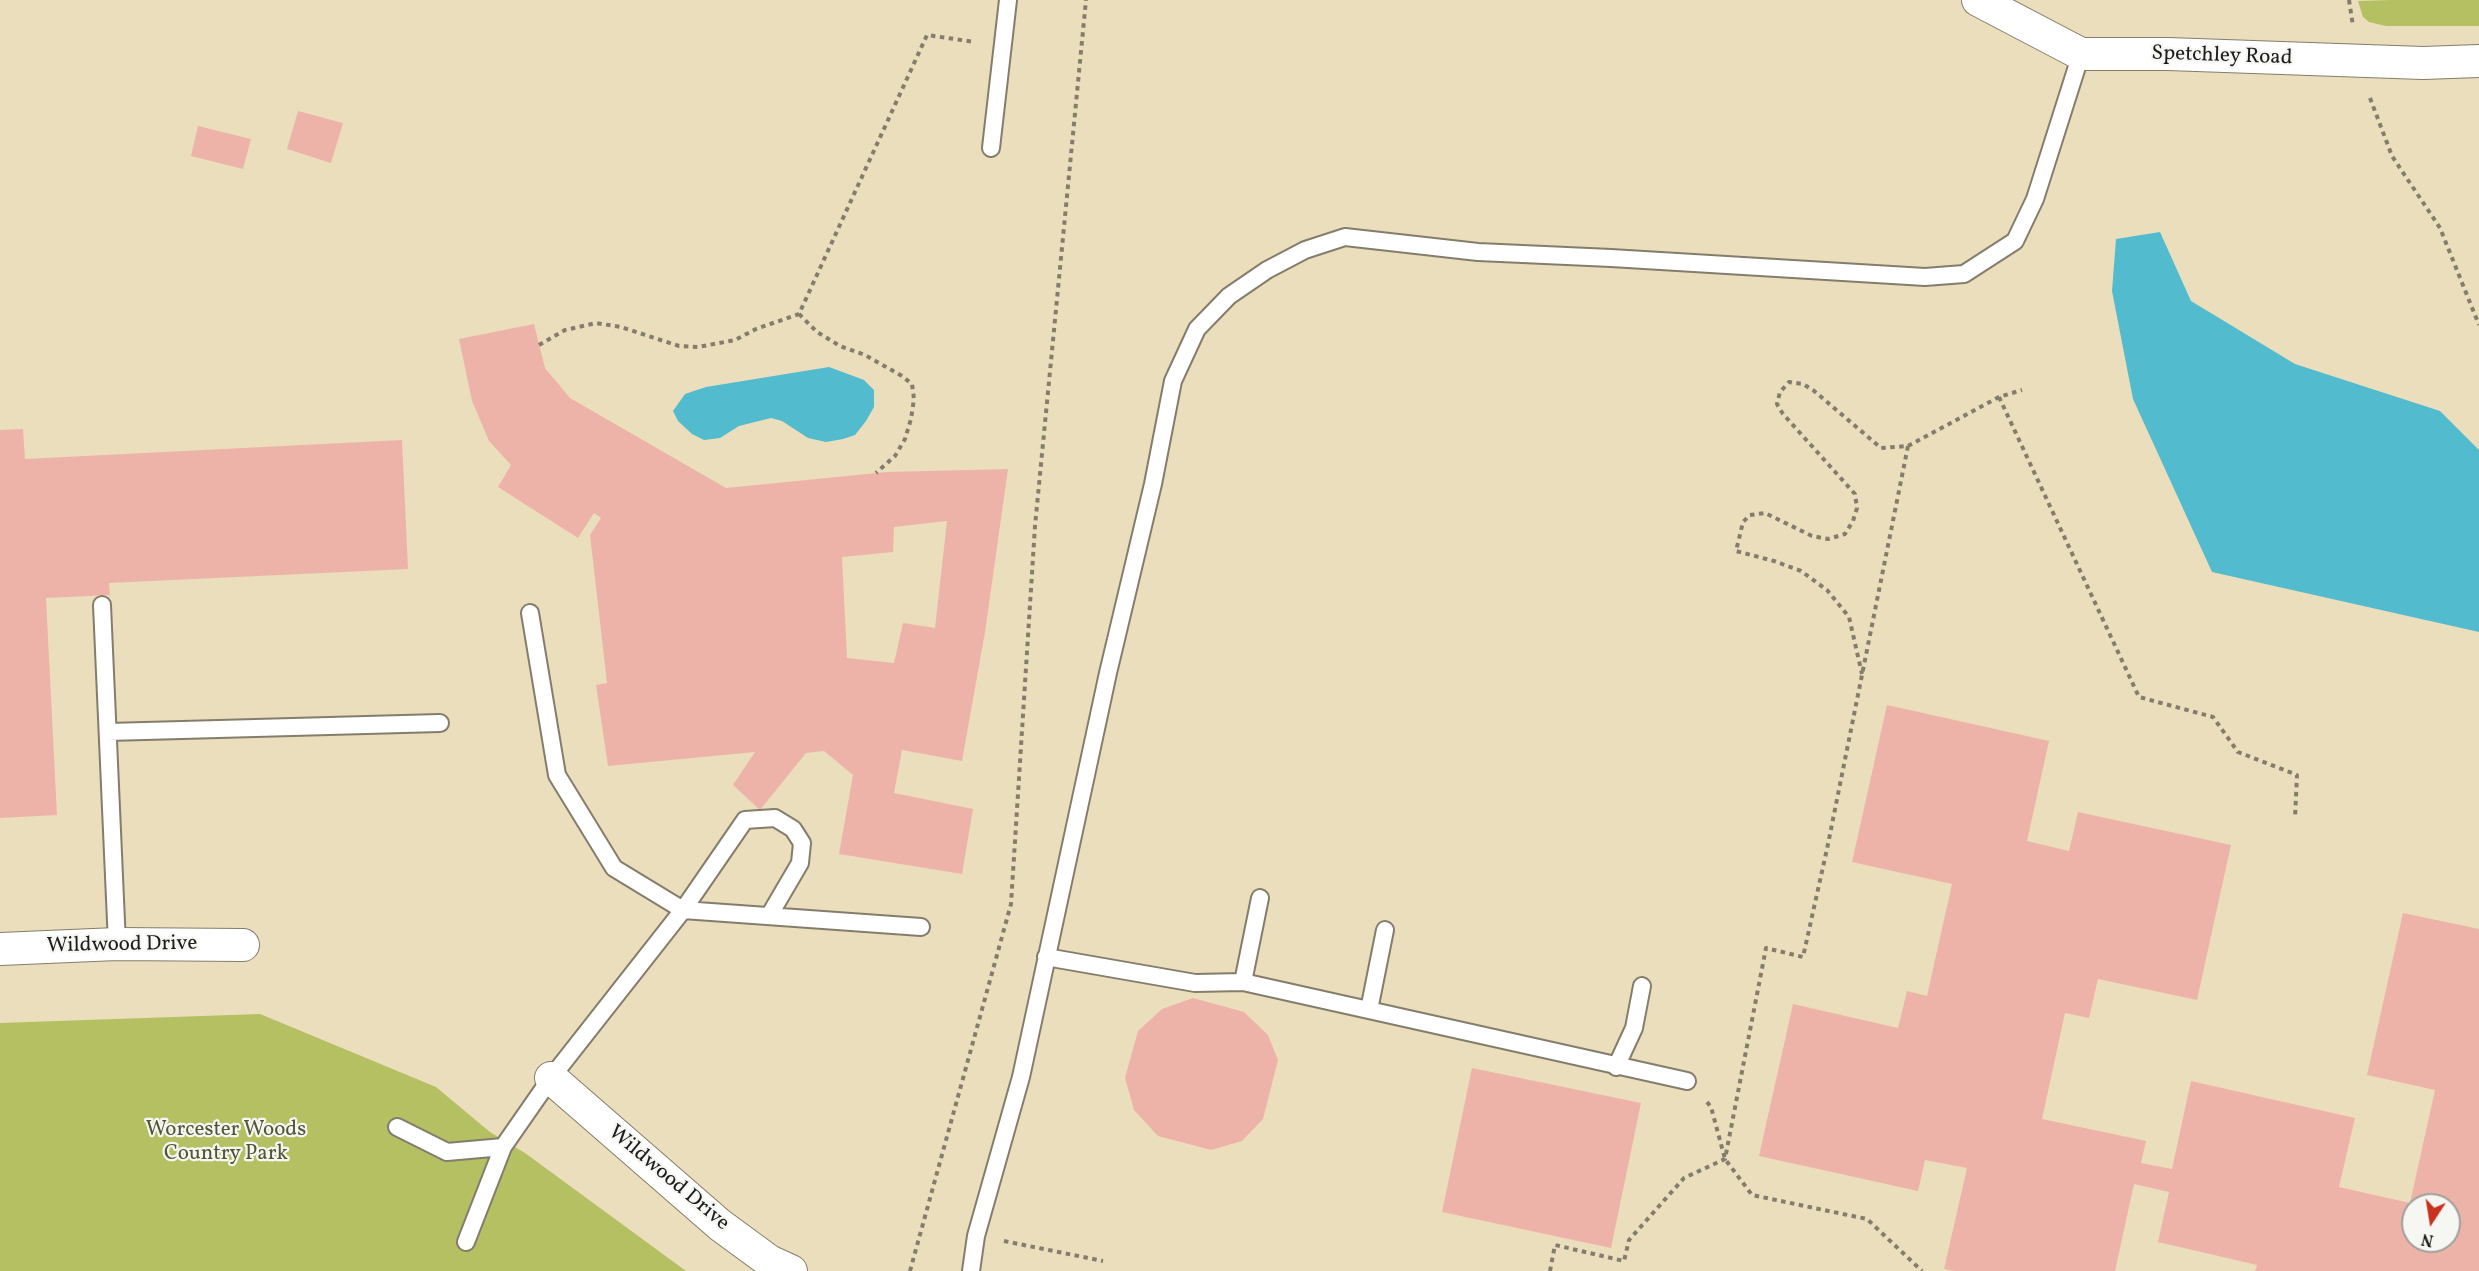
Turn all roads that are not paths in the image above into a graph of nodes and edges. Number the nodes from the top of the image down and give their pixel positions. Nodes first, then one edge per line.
1 (1008, 0) edge
2 (1978, 0) edge
3 (2081, 54) junction
4 (2479, 61) edge
5 (991, 148) dead end
6 (102, 605) dead end
7 (530, 614) dead end
8 (440, 723) dead end
9 (108, 732) junction
10 (1260, 898) dead end
11 (683, 910) junction
12 (769, 916) junction
13 (921, 927) dead end
14 (1385, 930) dead end
15 (117, 944) junction
16 (243, 945) dead end
17 (0, 950) edge
18 (1046, 957) junction
19 (1243, 982) junction
20 (1642, 986) dead end
21 (1369, 1010) junction
22 (1616, 1066) junction
23 (551, 1078) junction
24 (1688, 1081) road end
25 (397, 1127) dead end
26 (503, 1147) junction
27 (466, 1242) dead end
28 (778, 1268) edge
29 (971, 1271) edge

1 - 5 lane
2 - 3 street, Spetchley Road
3 - 4 street, Spetchley Road
3 - 18 lane
6 - 9 lane
7 - 11 lane
8 - 9 lane
9 - 15 lane
10 - 19 lane
11 - 12 lane
11 - 12 lane
11 - 23 lane
12 - 13 lane
14 - 21 lane
15 - 16 street, Wildwood Drive
15 - 17 street, Wildwood Drive
18 - 19 lane
18 - 29 lane
19 - 21 lane
20 - 22 lane
21 - 22 lane
22 - 24 lane
23 - 26 lane
23 - 28 street, Wildwood Drive
25 - 26 lane
26 - 27 lane

